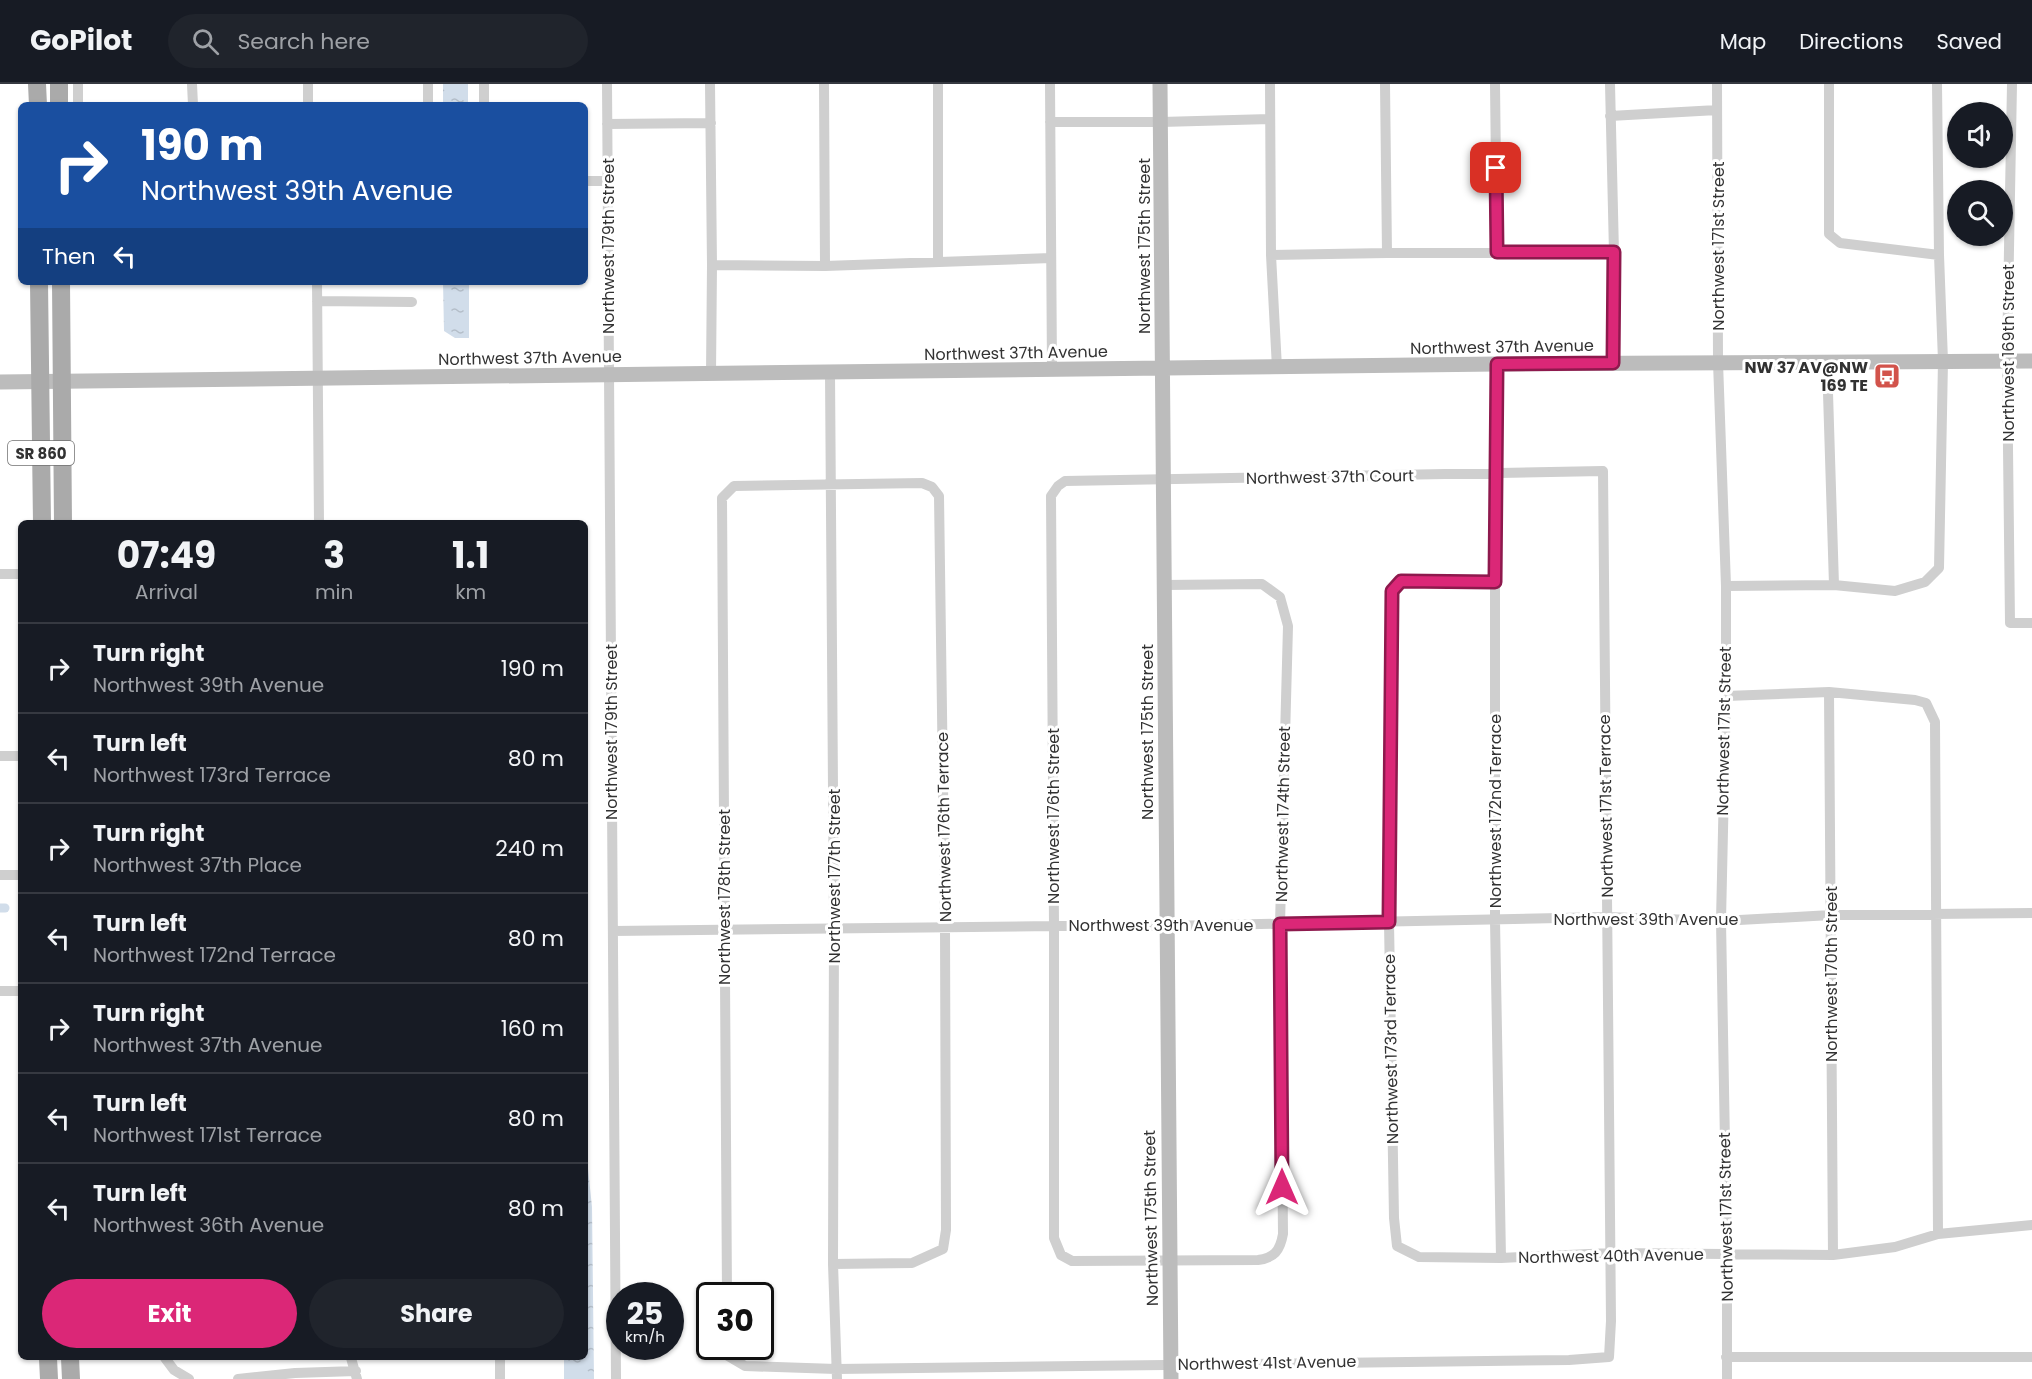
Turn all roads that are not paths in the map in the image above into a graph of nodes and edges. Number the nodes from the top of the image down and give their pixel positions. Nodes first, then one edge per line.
1 (38, 84) edge
2 (59, 84) edge
3 (78, 84) edge
4 (192, 84) edge
5 (308, 84) edge
6 (428, 84) edge
7 (484, 84) edge
8 (607, 84) edge
9 (710, 84) edge
10 (824, 84) edge
11 (938, 84) edge
12 (1050, 84) edge
13 (1160, 84) edge
14 (1270, 84) edge
15 (1385, 84) edge
16 (1495, 84) edge
17 (1610, 84) edge
18 (1717, 84) edge
19 (1829, 84) edge
20 (1937, 84) edge
21 (2012, 84) edge
22 (38, 102) edge
23 (59, 102) edge
24 (78, 102) edge
25 (192, 102) edge
26 (308, 102) edge
27 (428, 102) edge
28 (484, 102) edge
29 (1717, 110) junction
30 (1610, 116) junction
31 (1270, 119) junction
32 (1050, 122) junction
33 (1161, 122) junction
34 (711, 123) junction
35 (607, 124) junction
36 (588, 181) edge
37 (608, 181) junction
38 (1497, 252) junction
39 (1614, 252) junction
40 (1387, 253) junction
41 (1271, 255) junction
42 (1939, 255) junction
43 (1052, 258) junction
44 (938, 262) junction
45 (712, 265) junction
46 (825, 266) junction
47 (39, 285) edge
48 (61, 285) edge
49 (317, 285) edge
50 (317, 301) junction
51 (412, 302) dead end
52 (2007, 360) junction
53 (1943, 361) junction
54 (2032, 361) edge
55 (1718, 362) junction
56 (1827, 362) junction
57 (1613, 363) junction
58 (1497, 364) junction
59 (1277, 368) junction
60 (1162, 370) junction
61 (1052, 371) junction
62 (830, 373) junction
63 (711, 374) junction
64 (609, 376) junction
65 (317, 379) junction
66 (0, 382) edge
67 (40, 382) junction
68 (62, 382) junction
69 (1602, 471) joint
70 (1497, 474) junction
71 (1163, 479) junction
72 (831, 484) junction
73 (1058, 486) joint
74 (42, 520) edge
75 (63, 520) edge
76 (319, 520) edge
77 (0, 574) edge
78 (18, 574) edge
79 (1495, 582) junction
80 (1164, 585) junction
81 (1834, 585) junction
82 (1726, 586) junction
83 (2032, 623) edge
84 (1829, 692) junction
85 (1726, 696) junction
86 (0, 756) edge
87 (18, 756) edge
88 (0, 875) edge
89 (18, 875) edge
90 (1936, 914) junction
91 (2032, 914) edge
92 (1831, 915) junction
93 (1607, 917) junction
94 (1495, 920) junction
95 (1721, 921) junction
96 (1389, 922) junction
97 (1280, 924) junction
98 (1054, 926) junction
99 (945, 927) junction
100 (1167, 927) junction
101 (834, 929) junction
102 (724, 930) junction
103 (613, 931) junction
104 (0, 991) edge
105 (18, 991) edge
106 (1394, 1218) joint
107 (2032, 1225) edge
108 (1938, 1234) junction
109 (1611, 1253) junction
110 (1727, 1255) junction
111 (1833, 1255) junction
112 (1501, 1258) junction
113 (1169, 1261) junction
114 (833, 1264) junction
115 (728, 1282) edge
116 (1609, 1357) joint
117 (1726, 1357) junction
118 (2032, 1357) edge
119 (48, 1360) edge
120 (70, 1360) edge
121 (166, 1360) edge
122 (352, 1360) edge
123 (500, 1360) edge
124 (735, 1360) edge
125 (1171, 1372) edge
126 (172, 1374) edge
127 (837, 1374) edge
128 (357, 1375) edge
129 (295, 1376) edge
130 (48, 1379) edge
131 (71, 1379) edge
132 (189, 1379) edge
133 (238, 1379) edge
134 (500, 1379) edge
135 (616, 1379) edge
136 (1727, 1379) edge

1 - 22 main road
2 - 23 main road
3 - 24 street
4 - 25 street
5 - 26 street
6 - 27 street
7 - 28 street
8 - 35 street, Northwest 179th Street
9 - 34 street
10 - 46 street
11 - 44 street
12 - 32 street
13 - 33 main road, Northwest 175th Street
14 - 31 street
15 - 40 street
16 - 38 street
17 - 30 street
18 - 29 street, Northwest 171st Street
19 - 42 street
20 - 42 street
21 - 52 street, Northwest 169th Street
29 - 30 street
29 - 55 street, Northwest 171st Street
30 - 39 street
31 - 33 street
31 - 41 street
32 - 33 street
32 - 43 street
33 - 60 main road, Northwest 175th Street
34 - 35 street
34 - 45 street
35 - 37 street, Northwest 179th Street
36 - 37 street
37 - 64 street, Northwest 179th Street
38 - 39 street
38 - 40 street
39 - 57 street
40 - 41 street
41 - 59 street
42 - 53 street
43 - 44 street
43 - 61 street
44 - 46 street
45 - 46 street
45 - 63 street
47 - 67 main road, SR 860
48 - 68 main road, SR 860
49 - 50 street
50 - 51 street
50 - 65 street
52 - 53 main road, Northwest 37th Avenue
52 - 54 main road, Northwest 37th Avenue
52 - 83 street, Northwest 169th Street
53 - 56 main road, Northwest 37th Avenue
53 - 81 street
55 - 56 main road, Northwest 37th Avenue
55 - 57 main road, Northwest 37th Avenue
55 - 82 street, Northwest 171st Street
56 - 81 street
57 - 58 main road, Northwest 37th Avenue
58 - 59 main road, Northwest 37th Avenue
58 - 70 street, Northwest 172nd Terrace
59 - 60 main road, Northwest 37th Avenue
60 - 61 main road, Northwest 37th Avenue
60 - 71 main road, Northwest 175th Street
61 - 62 main road, Northwest 37th Avenue
62 - 63 main road, Northwest 37th Avenue
62 - 72 street, Northwest 177th Street
63 - 64 main road, Northwest 37th Avenue
64 - 65 main road, Northwest 37th Avenue
64 - 103 street, Northwest 179th Street
65 - 68 main road, Northwest 37th Avenue
65 - 76 street
66 - 67 main road, Northwest 37th Avenue
67 - 68 main road, Northwest 37th Avenue
67 - 74 main road, SR 860
68 - 75 main road, SR 860
69 - 70 street, Northwest 37th Court
69 - 93 street, Northwest 171st Terrace
70 - 71 street, Northwest 37th Court
70 - 79 street, Northwest 172nd Terrace
71 - 73 street, Northwest 37th Court
71 - 80 main road, Northwest 175th Street
72 - 99 street, Northwest 176th Terrace
72 - 101 street, Northwest 177th Street
72 - 102 street, Northwest 178th Street
73 - 98 street, Northwest 176th Street
77 - 78 street
79 - 94 street, Northwest 172nd Terrace
79 - 96 street, Northwest 173rd Terrace
80 - 97 street, Northwest 174th Street
80 - 100 main road, Northwest 175th Street
81 - 82 street
82 - 85 street, Northwest 171st Street
84 - 85 street
84 - 90 street
84 - 92 street, Northwest 170th Street
85 - 95 street, Northwest 171st Street
86 - 87 street
88 - 89 street
90 - 91 street, Northwest 39th Avenue
90 - 92 street, Northwest 39th Avenue
90 - 108 street
92 - 95 street, Northwest 39th Avenue
92 - 111 street, Northwest 170th Street
93 - 94 street, Northwest 39th Avenue
93 - 95 street, Northwest 39th Avenue
93 - 109 street, Northwest 171st Terrace
94 - 96 street, Northwest 39th Avenue
94 - 112 street, Northwest 172nd Terrace
95 - 110 street, Northwest 171st Street
96 - 97 street, Northwest 39th Avenue
96 - 106 street, Northwest 173rd Terrace
97 - 100 street, Northwest 39th Avenue
97 - 113 street, Northwest 174th Street
98 - 99 street, Northwest 39th Avenue
98 - 100 street, Northwest 39th Avenue
98 - 113 street, Northwest 176th Street
99 - 101 street, Northwest 39th Avenue
99 - 114 street, Northwest 176th Terrace
100 - 113 main road, Northwest 175th Street
101 - 102 street, Northwest 39th Avenue
101 - 114 street, Northwest 177th Street
102 - 103 street, Northwest 39th Avenue
102 - 115 street, Northwest 178th Street
103 - 135 street, Northwest 179th Street
104 - 105 street
106 - 112 street, Northwest 40th Avenue
107 - 108 street, Northwest 40th Avenue
108 - 111 street, Northwest 40th Avenue
109 - 110 street, Northwest 40th Avenue
109 - 112 street, Northwest 40th Avenue
109 - 116 street, Northwest 171st Terrace
110 - 111 street, Northwest 40th Avenue
110 - 117 street, Northwest 171st Street
113 - 125 main road, Northwest 175th Street
114 - 127 street, Northwest 177th Street
116 - 125 street, Northwest 41st Avenue
117 - 118 street
117 - 136 street, Northwest 171st Street
119 - 130 main road
120 - 131 main road
121 - 126 street
122 - 128 street
123 - 134 street
124 - 127 street, Northwest 41st Avenue
125 - 127 street, Northwest 41st Avenue
126 - 132 street
128 - 129 street
129 - 133 street

